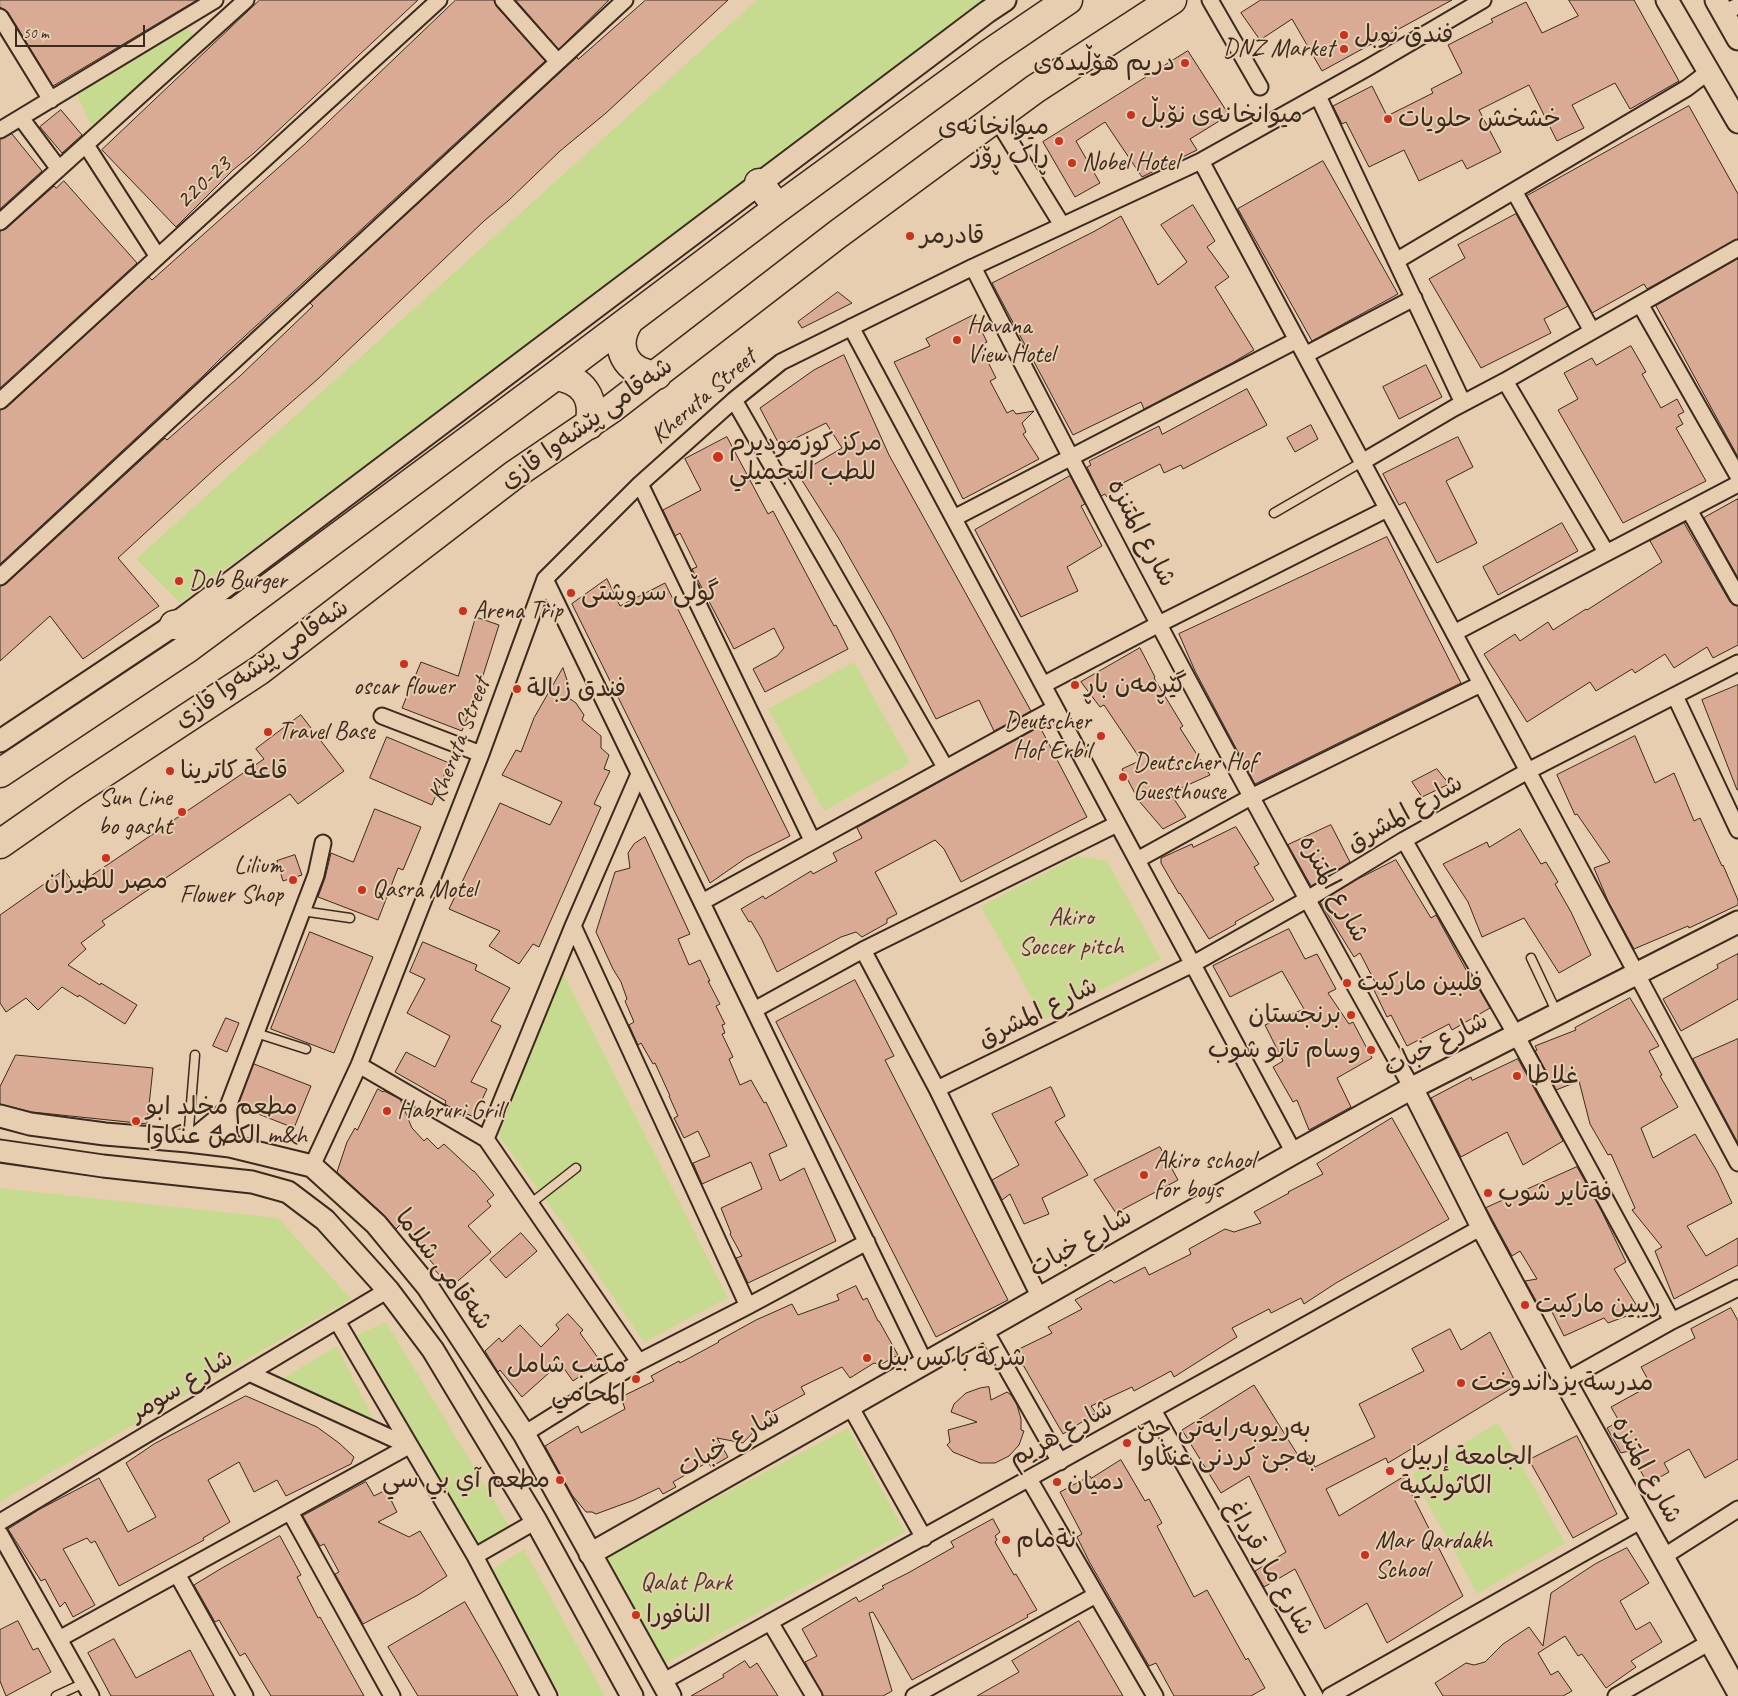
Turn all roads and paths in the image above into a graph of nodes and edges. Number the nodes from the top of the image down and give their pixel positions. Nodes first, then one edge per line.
1 (215, 0) edge
2 (246, 0) edge
3 (439, 0) edge
4 (503, 0) edge
5 (625, 0) edge
6 (1005, 0) edge
7 (1068, 0) edge
8 (1172, 0) edge
9 (1210, 0) edge
10 (1483, 0) edge
11 (1667, 0) edge
12 (1725, 6) edge
13 (0, 17) edge
14 (1738, 39) edge
15 (558, 62) junction
16 (1708, 72) junction
17 (1260, 87) dead end
18 (1318, 96) junction
19 (51, 100) junction
20 (21, 118) junction
21 (996, 118) junction
22 (1738, 122) edge
23 (0, 130) edge
24 (86, 145) junction
25 (1201, 161) junction
26 (58, 169) junction
27 (759, 183) junction
28 (1514, 191) junction
29 (778, 208) junction
30 (0, 222) edge
31 (1062, 226) junction
32 (1738, 248) edge
33 (158, 256) junction
34 (1396, 261) junction
35 (973, 267) junction
36 (1414, 298) junction
37 (1640, 304) junction
38 (629, 321) junction
39 (851, 327) junction
40 (1592, 331) junction
41 (1297, 340) junction
42 (1305, 355) junction
43 (657, 375) junction
44 (556, 376) junction
45 (1505, 381) junction
46 (734, 400) junction
47 (0, 401) edge
48 (1463, 403) junction
49 (589, 425) junction
50 (1069, 457) junction
51 (1362, 462) junction
52 (1738, 476) edge
53 (640, 484) junction
54 (1738, 484) edge
55 (1387, 509) junction
56 (1689, 510) junction
57 (1274, 513) dead end
58 (954, 518) junction
59 (1606, 552) junction
60 (0, 577) edge
61 (546, 579) junction
62 (1738, 597) edge
63 (237, 612) junction
64 (1159, 624) junction
65 (174, 625) junction
66 (1454, 633) junction
67 (1738, 663) edge
68 (1481, 684) junction
69 (1043, 685) junction
70 (1675, 696) junction
71 (1055, 708) junction
72 (382, 716) dead end
73 (0, 741) edge
74 (481, 754) junction
75 (946, 767) junction
76 (1528, 771) junction
77 (0, 773) edge
78 (640, 774) junction
79 (1252, 797) junction
80 (1117, 824) junction
81 (1738, 830) edge
82 (812, 840) junction
83 (1404, 840) junction
84 (323, 843) dead end
85 (0, 844) edge
86 (1137, 860) junction
87 (1306, 900) junction
88 (702, 902) junction
89 (302, 911) junction
90 (350, 918) dead end
91 (1738, 922) edge
92 (573, 926) junction
93 (863, 950) junction
94 (1531, 958) dead end
95 (1192, 964) junction
96 (1636, 974) junction
97 (754, 1010) junction
98 (1557, 1013) junction
99 (256, 1033) junction
100 (1516, 1035) junction
101 (306, 1049) dead end
102 (195, 1055) dead end
103 (359, 1065) junction
104 (1412, 1088) junction
105 (937, 1089) junction
106 (227, 1109) junction
107 (0, 1116) edge
108 (104, 1134) junction
109 (486, 1140) junction
110 (188, 1141) junction
111 (230, 1146) junction
112 (0, 1151) edge
113 (1294, 1153) junction
114 (1738, 1163) edge
115 (103, 1166) junction
116 (312, 1166) junction
117 (576, 1168) dead end
118 (530, 1204) junction
119 (1482, 1227) junction
120 (867, 1242) junction
121 (1738, 1288) edge
122 (388, 1290) junction
123 (1040, 1298) junction
124 (748, 1306) junction
125 (337, 1320) junction
126 (1672, 1321) junction
127 (985, 1330) junction
128 (639, 1362) junction
129 (925, 1363) junction
130 (249, 1373) junction
131 (1565, 1381) junction
132 (850, 1406) junction
133 (1152, 1410) junction
134 (524, 1434) junction
135 (410, 1446) junction
136 (1060, 1462) junction
137 (1029, 1479) junction
138 (1738, 1509) edge
139 (290, 1512) junction
140 (1642, 1520) junction
141 (536, 1521) junction
142 (0, 1522) edge
143 (0, 1534) edge
144 (924, 1538) junction
145 (590, 1554) junction
146 (475, 1556) junction
147 (1663, 1557) junction
148 (177, 1574) junction
149 (1096, 1595) junction
150 (770, 1622) junction
151 (59, 1639) junction
152 (1710, 1642) junction
153 (666, 1689) edge
154 (87, 1690) edge
155 (1738, 1692) edge
156 (56, 1696) edge
157 (245, 1696) edge
158 (392, 1696) edge
159 (549, 1696) edge
160 (632, 1696) edge
161 (814, 1696) edge
162 (914, 1696) edge
163 (1154, 1696) edge
164 (1315, 1696) edge
165 (1330, 1696) edge
166 (1616, 1696) edge

1 - 19 street
2 - 24 street
3 - 33 street, 220-23
4 - 15 street
5 - 15 street
6 - 27 street
7 - 29 highway
8 - 21 highway, شەقامی پێشەوا قازی
9 - 17 street
10 - 18 street, Kheruta Street
11 - 16 street
12 - 14 street
13 - 19 street
15 - 60 street
16 - 22 street
16 - 28 street
18 - 25 street, Kheruta Street
18 - 34 street
19 - 20 street
20 - 23 street
20 - 26 street
21 - 31 street
21 - 43 highway, شەقامی پێشەوا قازی
24 - 26 street
24 - 33 street
25 - 31 street, Kheruta Street
25 - 41 street
26 - 30 street
27 - 29 highway
27 - 65 street
28 - 34 street
28 - 40 street
29 - 38 highway
31 - 35 street, Kheruta Street
32 - 37 street
33 - 47 street, 220-23
34 - 36 street
35 - 39 street, Kheruta Street
35 - 50 street, شارع المتنزه
36 - 42 street
36 - 48 street
37 - 40 street
37 - 52 street
38 - 43 highway
38 - 44 highway
39 - 46 street, Kheruta Street
39 - 58 street
40 - 45 street
41 - 42 street
41 - 50 street
42 - 51 street
43 - 49 highway, شەقامی پێشەوا قازی
44 - 49 highway
44 - 63 highway
45 - 48 street
45 - 59 street
46 - 53 street, Kheruta Street
46 - 75 street
48 - 51 street
49 - 85 highway, شەقامی پێشەوا قازی
50 - 58 street
50 - 64 street, شارع المتنزه
51 - 55 street
51 - 57 lane
53 - 61 street, Kheruta Street
53 - 82 street
54 - 56 street
55 - 64 street
55 - 66 street
56 - 59 street
56 - 62 street
58 - 69 street
59 - 66 street
61 - 74 street, Kheruta Street
61 - 78 street
63 - 65 highway
63 - 77 highway
64 - 69 street
64 - 79 street, شارع المتنزه
65 - 73 street
66 - 68 street
67 - 70 street, شارع المشرق
68 - 76 street
68 - 79 street
69 - 71 street
70 - 76 street, شارع المشرق
70 - 81 street
71 - 75 street
71 - 80 street
72 - 74 street
74 - 103 street, Kheruta Street
75 - 82 street
76 - 83 street, شارع المشرق
76 - 96 street
78 - 88 street
78 - 92 street
79 - 86 street
79 - 87 street, شارع المتنزه
80 - 86 street
80 - 93 street
82 - 88 street
83 - 87 street, شارع المشرق
83 - 100 street
84 - 89 street
86 - 95 street
87 - 95 street, شارع المشرق
87 - 104 street, شارع المتنزه
88 - 97 street
89 - 90 lane
89 - 99 street
91 - 96 street, شارع خبات
92 - 109 street
92 - 124 street
93 - 97 street
93 - 105 street
94 - 98 lane
95 - 105 street, شارع المشرق
95 - 113 street
96 - 98 street, شارع خبات
96 - 114 street
97 - 120 street
98 - 100 street, شارع خبات
99 - 101 lane
99 - 106 street
100 - 104 street, شارع خبات
100 - 126 street
102 - 110 lane
103 - 109 street
103 - 116 street, Kheruta Street
104 - 113 street, شارع خبات
104 - 119 street, شارع المتنزه
105 - 123 street
106 - 110 street
106 - 111 street
107 - 108 street, شەقامی شلاما
108 - 110 street, شەقامی شلاما
108 - 115 street
109 - 118 street
110 - 111 street, شەقامی شلاما
111 - 116 street, شەقامی شلاما
112 - 115 street
113 - 123 street, شارع خبات
115 - 122 street
116 - 134 street, شەقامی شلاما
117 - 118 lane
118 - 128 street
119 - 131 street, شارع المتنزه
119 - 133 street, شارع هريم
120 - 124 street
120 - 129 street
121 - 126 street
122 - 125 street, شارع سومر
122 - 141 street
123 - 127 street, شارع خبات
124 - 128 street
125 - 130 street, شارع سومر
125 - 135 street
126 - 131 street
127 - 129 street, شارع خبات
127 - 136 street
128 - 134 street
129 - 132 street, شارع خبات
130 - 135 street
130 - 142 street, شارع سومر
131 - 140 street, شارع المتنزه
132 - 144 street
132 - 145 street, شارع خبات
133 - 136 street, شارع هريم
133 - 164 street, شارع مار قرداغ
134 - 145 street, شەقامی شلاما
135 - 139 street
135 - 146 street
136 - 137 street, شارع هريم
137 - 144 street, شارع هريم
137 - 149 street
138 - 147 street
139 - 148 street
139 - 158 street
140 - 147 street, شارع المتنزه
140 - 165 street
141 - 146 street
141 - 160 street
143 - 151 street
144 - 150 street, شارع هريم
145 - 153 street, شەقامی شلاما
146 - 159 street
147 - 152 street, شارع المتنزه
148 - 151 street
148 - 157 street
149 - 162 street
149 - 163 street
150 - 153 street, شارع هريم
150 - 161 street
151 - 154 street
152 - 155 street, شارع المتنزه
152 - 166 street
154 - 156 lane

